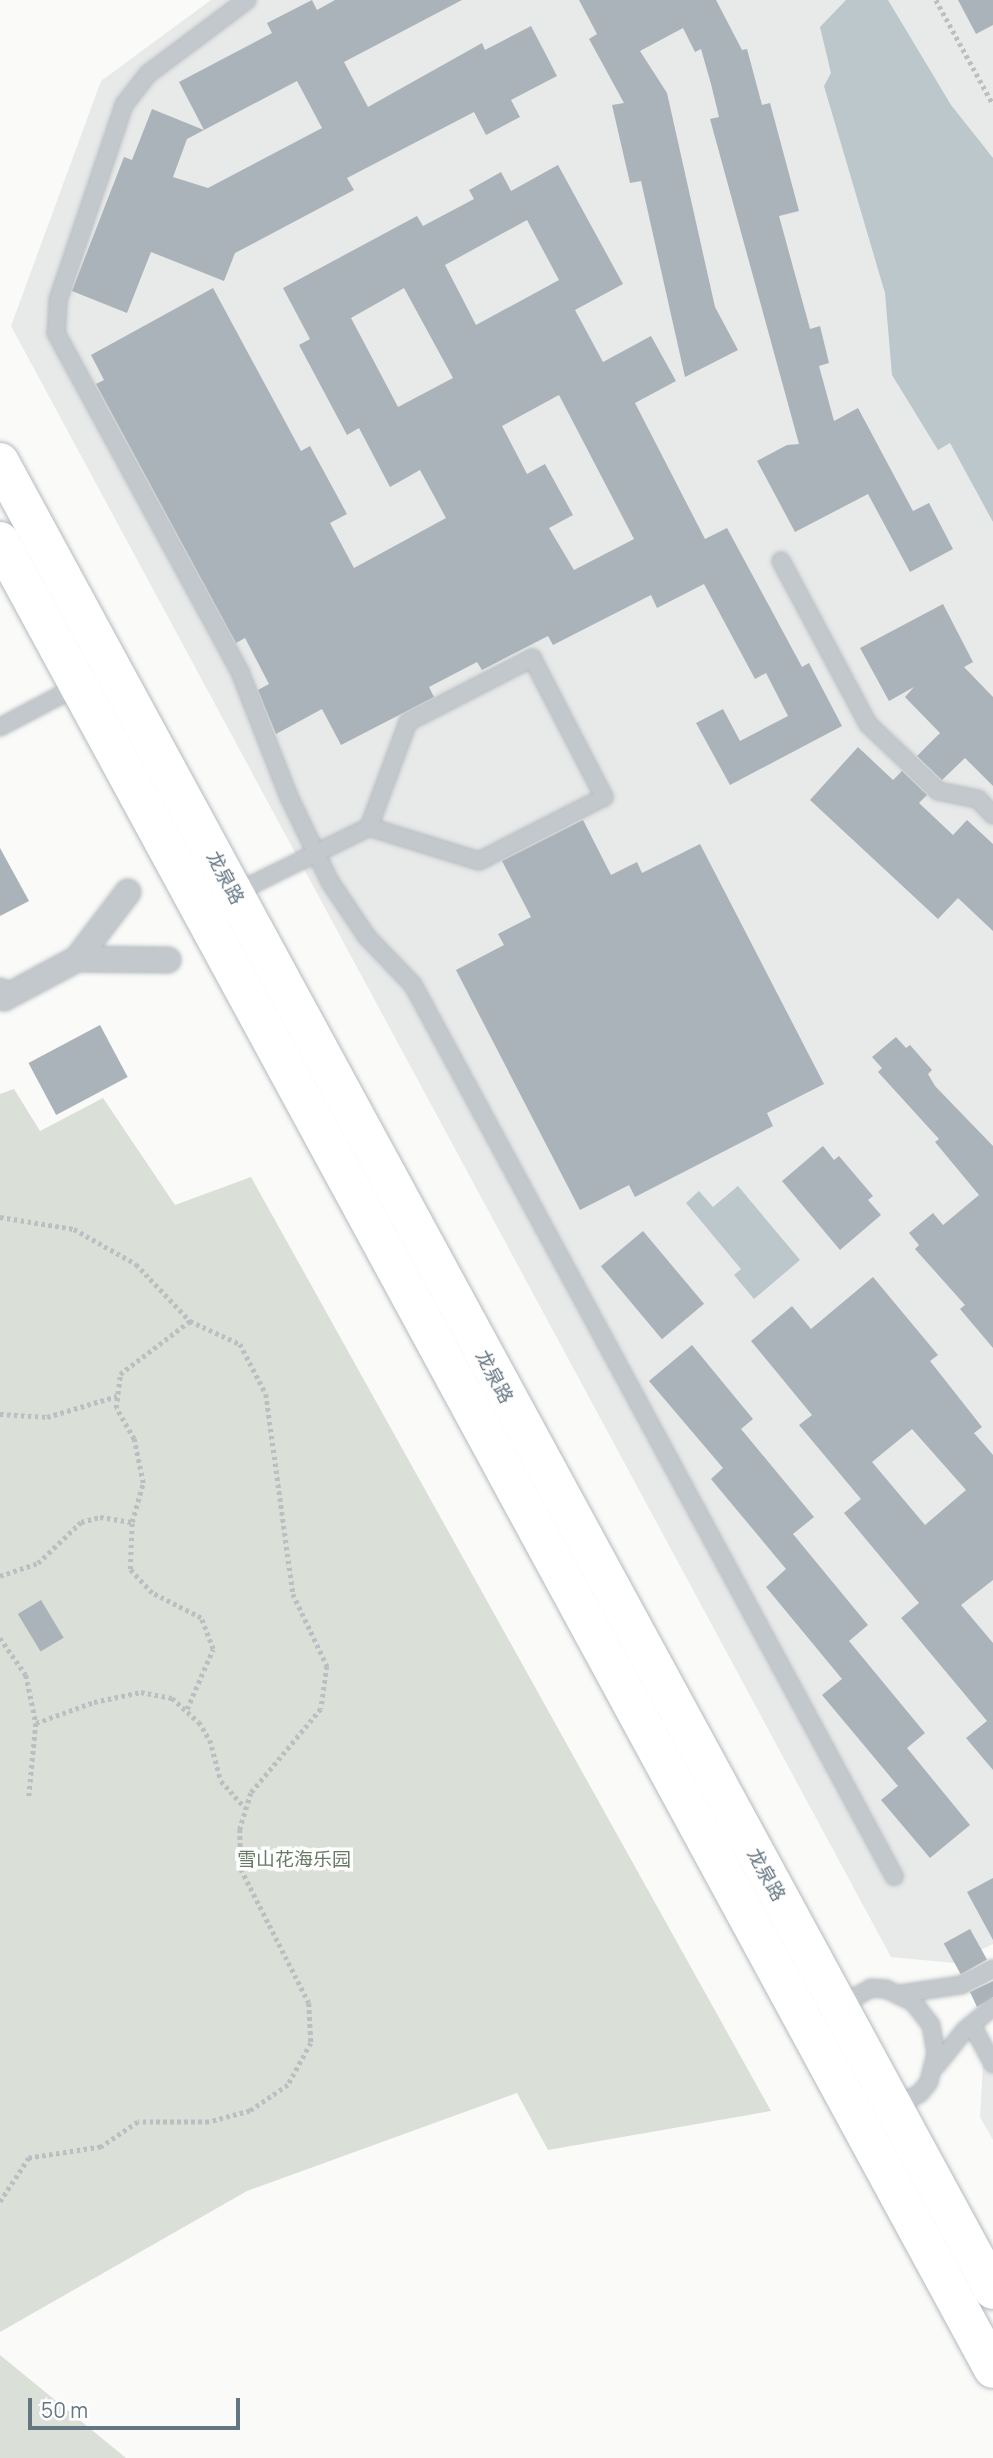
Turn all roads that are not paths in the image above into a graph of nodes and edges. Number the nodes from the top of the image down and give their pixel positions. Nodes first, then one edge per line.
1 (247, 0) edge
2 (0, 462) edge
3 (0, 541) edge
4 (781, 561) dead end
5 (78, 686) junction
6 (0, 727) edge
7 (993, 815) edge
8 (369, 827) junction
9 (316, 853) junction
10 (128, 892) dead end
11 (233, 894) junction
12 (78, 959) junction
13 (168, 960) dead end
14 (0, 990) edge
15 (894, 1876) dead end
16 (993, 1969) edge
17 (900, 1994) junction
18 (838, 2006) junction
19 (993, 2007) edge
20 (972, 2025) junction
21 (993, 2064) edge
22 (934, 2068) junction
23 (894, 2108) junction
24 (993, 2290) edge
25 (993, 2369) edge

1 - 9 lane
2 - 11 main road, 龙泉路
3 - 5 main road, 龙泉路
4 - 7 lane
5 - 6 lane
5 - 25 main road, 龙泉路
8 - 8 lane
8 - 9 lane
9 - 11 lane
9 - 15 lane
10 - 12 street
11 - 18 main road, 龙泉路
12 - 13 street
12 - 14 street
16 - 17 lane
17 - 18 lane
17 - 22 lane
18 - 23 main road, 龙泉路
19 - 20 lane
20 - 21 lane
20 - 22 lane
22 - 23 lane
23 - 24 main road, 龙泉路

